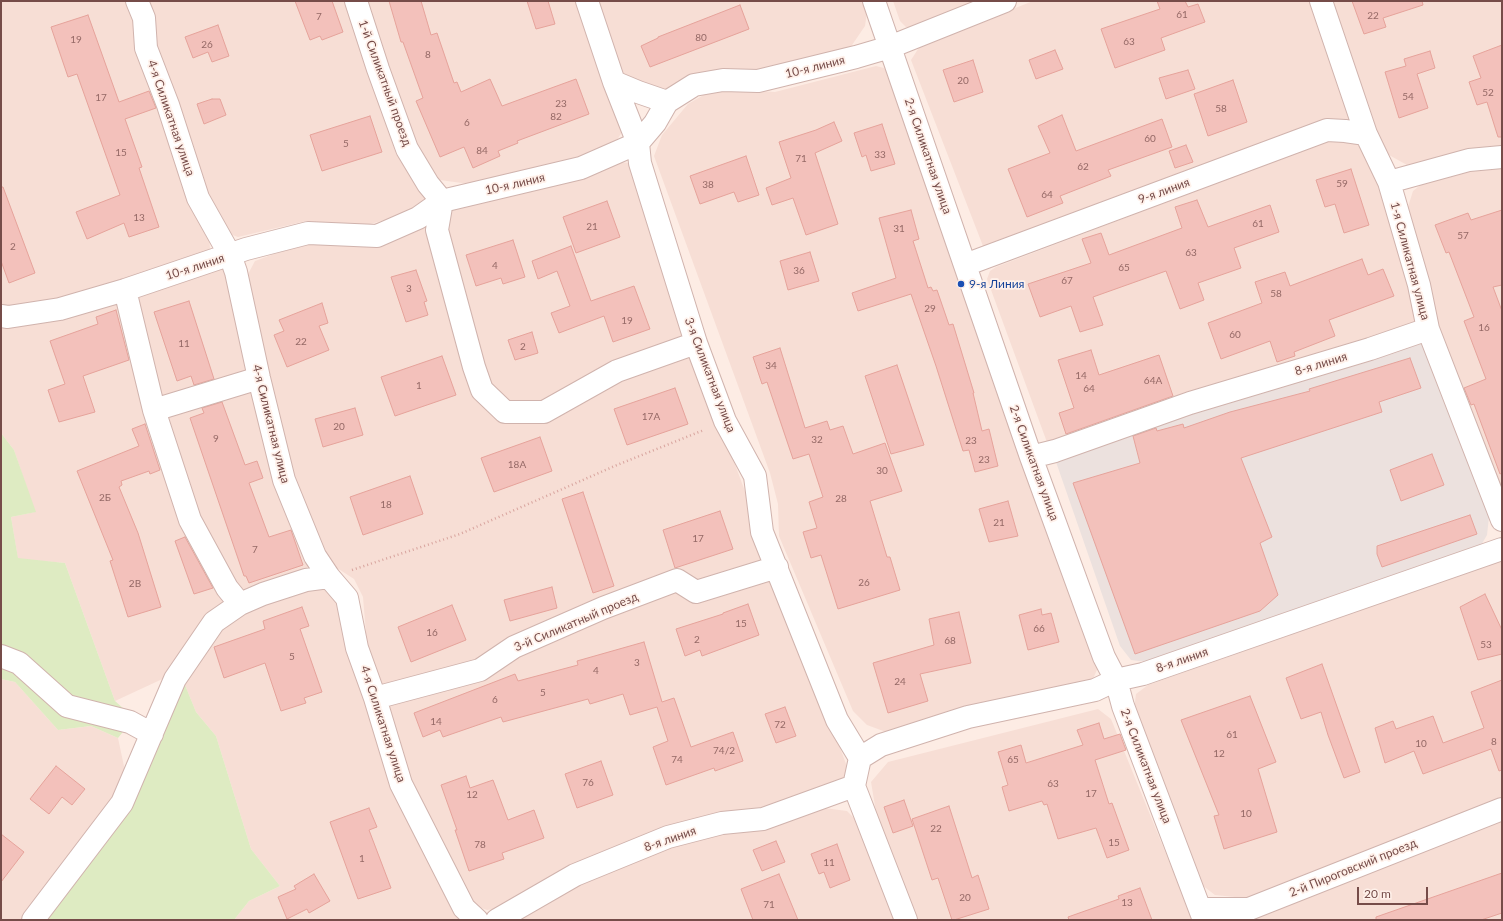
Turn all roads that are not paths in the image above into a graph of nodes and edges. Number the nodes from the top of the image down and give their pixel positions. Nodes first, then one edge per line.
1 (138, 1) edge
2 (356, 1) edge
3 (587, 1) edge
4 (874, 1) edge
5 (1005, 1) edge
6 (1320, 1) edge
7 (890, 47) junction
8 (614, 82) junction
9 (667, 102) junction
10 (1366, 134) junction
11 (638, 143) junction
12 (1502, 157) edge
13 (1389, 182) junction
14 (442, 201) junction
15 (230, 255) junction
16 (965, 265) junction
17 (124, 290) junction
18 (1, 316) edge
19 (1428, 329) junction
20 (696, 343) junction
21 (259, 378) junction
22 (154, 410) junction
23 (1031, 457) junction
24 (1502, 520) edge
25 (1502, 549) edge
26 (777, 568) junction
27 (329, 577) junction
28 (240, 604) junction
29 (1, 656) edge
30 (1116, 680) junction
31 (375, 698) junction
32 (152, 734) junction
33 (860, 758) junction
34 (854, 786) junction
35 (1502, 809) edge
36 (1202, 914) edge
37 (32, 920) edge
38 (477, 920) edge
39 (497, 920) edge
40 (906, 920) edge

1 - 15 street, 4-я Силикатная улица
2 - 14 street, 1-й Силикатный проезд
3 - 8 street, 3-я Силикатная улица
4 - 7 street, 2-я Силикатная улица
5 - 7 street, 10-я линия
6 - 10 street, 1-я Силикатная улица
7 - 9 street, 10-я линия
7 - 16 street, 2-я Силикатная улица
8 - 9 street
8 - 11 street, 3-я Силикатная улица
9 - 11 street, 10-я линия
10 - 13 street, 1-я Силикатная улица
10 - 16 street, 9-я линия
11 - 14 street, 10-я линия
11 - 20 street, 3-я Силикатная улица
12 - 13 street
13 - 19 street, 1-я Силикатная улица
14 - 15 street, 10-я линия
14 - 20 street
15 - 17 street, 10-я линия
15 - 21 street, 4-я Силикатная улица
16 - 23 street, 2-я Силикатная улица
17 - 18 street, 10-я линия
17 - 22 street
19 - 23 street, 8-я линия
19 - 24 street, 1-я Силикатная улица
20 - 26 street, 3-я Силикатная улица
21 - 22 street
21 - 27 street, 4-я Силикатная улица
22 - 28 street
23 - 30 street, 2-я Силикатная улица
25 - 30 street, 8-я линия
26 - 31 street, 3-й Силикатный проезд
26 - 33 street, 3-я Силикатная улица
27 - 28 street
27 - 31 street, 4-я Силикатная улица
28 - 32 street
29 - 32 street
30 - 33 street, 8-я линия
30 - 36 street, 2-я Силикатная улица
31 - 38 street, 4-я Силикатная улица
32 - 37 street
33 - 34 street
34 - 39 street, 8-я линия
34 - 40 street
35 - 36 street, 2-й Пироговский проезд

